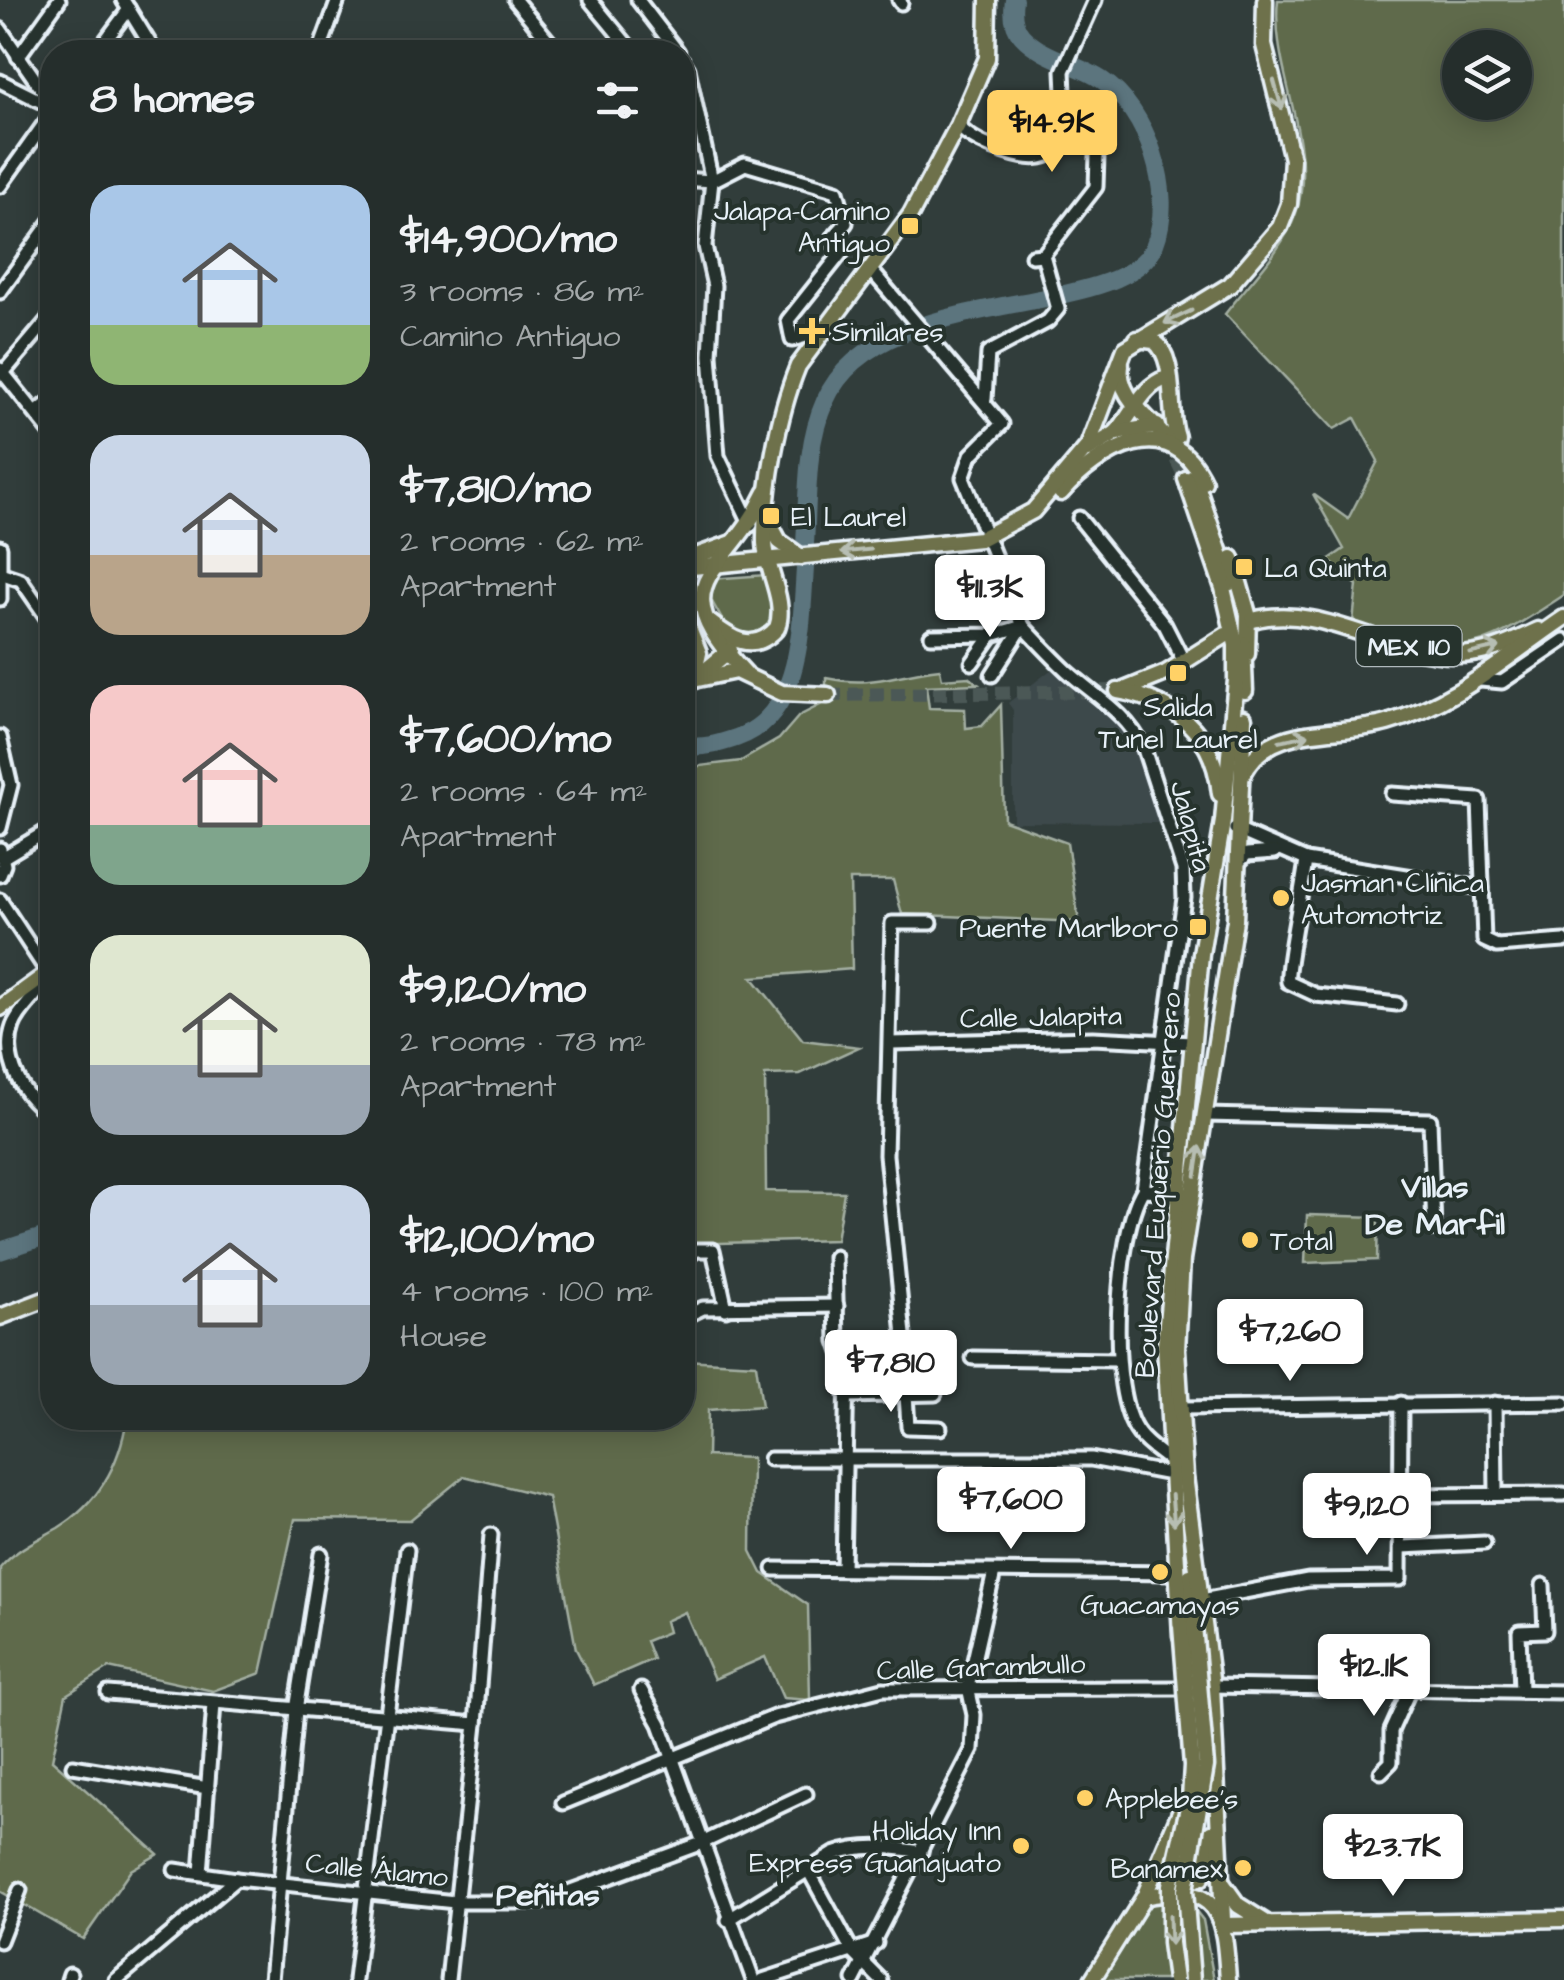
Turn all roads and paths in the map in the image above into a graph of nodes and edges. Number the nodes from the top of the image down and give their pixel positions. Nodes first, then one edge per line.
1 (59, 0) edge
2 (338, 0) edge
3 (515, 0) edge
4 (590, 0) edge
5 (638, 0) edge
6 (988, 0) edge
7 (1095, 0) edge
8 (1265, 0) edge
9 (126, 5) edge
10 (0, 29) edge
11 (104, 40) edge
12 (148, 40) edge
13 (323, 40) edge
14 (548, 40) edge
15 (623, 40) edge
16 (669, 40) edge
17 (18, 58) junction
18 (0, 81) edge
19 (40, 90) edge
20 (40, 102) edge
21 (695, 102) edge
22 (1067, 115) junction
23 (958, 125) junction
24 (40, 126) edge
25 (695, 180) edge
26 (712, 181) junction
27 (0, 186) edge
28 (40, 237) edge
29 (870, 269) junction
30 (0, 292) edge
31 (40, 328) edge
32 (824, 331) junction
33 (1131, 344) junction
34 (1, 371) edge
35 (1167, 378) junction
36 (985, 400) junction
37 (1138, 408) junction
38 (40, 410) edge
39 (37, 412) junction
40 (40, 416) edge
41 (1157, 426) junction
42 (1116, 433) junction
43 (1082, 454) junction
44 (773, 478) junction
45 (1080, 518) dead end
46 (768, 520) junction
47 (750, 525) junction
48 (986, 538) junction
49 (738, 541) junction
50 (0, 547) edge
51 (801, 558) junction
52 (695, 559) edge
53 (767, 561) junction
54 (695, 565) edge
55 (714, 566) junction
56 (3, 574) junction
57 (0, 599) edge
58 (40, 609) edge
59 (1563, 618) edge
60 (1253, 620) dead end
61 (1022, 626) junction
62 (1226, 634) dead end
63 (992, 635) junction
64 (932, 636) dead end
65 (1564, 640) edge
66 (732, 648) junction
67 (1184, 662) junction
68 (972, 663) dead end
69 (1246, 664) junction
70 (746, 674) junction
71 (992, 675) dead end
72 (695, 679) edge
73 (1481, 680) junction
74 (695, 682) edge
75 (828, 696) tunnel mouth
76 (0, 737) edge
77 (1, 752) edge
78 (0, 772) edge
79 (11, 785) junction
80 (1392, 794) dead end
81 (1237, 805) junction
82 (1229, 825) junction
83 (0, 828) edge
84 (40, 834) edge
85 (1284, 851) junction
86 (2, 853) edge
87 (1306, 860) junction
88 (1236, 865) junction
89 (0, 875) edge
90 (1482, 888) junction
91 (0, 900) edge
92 (930, 923) dead end
93 (1564, 942) edge
94 (40, 956) edge
95 (40, 979) edge
96 (40, 992) edge
97 (1397, 1004) dead end
98 (0, 1008) edge
99 (1167, 1042) junction
100 (1192, 1043) junction
101 (891, 1044) junction
102 (40, 1109) edge
103 (1205, 1115) junction
104 (1143, 1190) junction
105 (1178, 1192) junction
106 (1434, 1229) dead end
107 (695, 1251) edge
108 (835, 1257) dead end
109 (40, 1302) edge
110 (836, 1306) junction
111 (726, 1308) junction
112 (695, 1312) edge
113 (0, 1317) edge
114 (974, 1358) dead end
115 (1118, 1360) junction
116 (846, 1366) junction
117 (906, 1394) junction
118 (935, 1394) dead end
119 (846, 1396) junction
120 (1401, 1403) junction
121 (1494, 1403) junction
122 (1564, 1403) edge
123 (1180, 1408) junction
124 (940, 1428) dead end
125 (844, 1458) junction
126 (770, 1459) dead end
127 (1169, 1467) junction
128 (1496, 1494) junction
129 (1564, 1494) edge
130 (1402, 1495) junction
131 (1192, 1532) junction
132 (491, 1536) dead end
133 (1484, 1543) dead end
134 (1402, 1548) junction
135 (407, 1550) dead end
136 (321, 1554) dead end
137 (774, 1569) dead end
138 (844, 1569) junction
139 (994, 1572) junction
140 (1178, 1573) junction
141 (1543, 1584) dead end
142 (1202, 1600) junction
143 (1188, 1626) junction
144 (968, 1686) junction
145 (1212, 1686) junction
146 (1180, 1688) junction
147 (1410, 1689) junction
148 (641, 1690) dead end
149 (1521, 1692) junction
150 (1564, 1692) edge
151 (108, 1693) dead end
152 (214, 1704) junction
153 (296, 1710) junction
154 (388, 1717) junction
155 (476, 1724) junction
156 (672, 1760) junction
157 (73, 1766) dead end
158 (1382, 1772) dead end
159 (208, 1788) junction
160 (1184, 1791) junction
161 (806, 1794) dead end
162 (563, 1804) dead end
163 (1215, 1811) junction
164 (702, 1844) junction
165 (922, 1852) junction
166 (807, 1868) junction
167 (175, 1870) dead end
168 (201, 1873) junction
169 (236, 1879) junction
170 (1222, 1882) junction
171 (278, 1884) junction
172 (20, 1890) dead end
173 (365, 1893) junction
174 (1144, 1897) junction
175 (454, 1902) junction
176 (1564, 1919) edge
177 (728, 1920) junction
178 (1224, 1922) junction
179 (1266, 1923) junction
180 (0, 1942) edge
181 (876, 1943) junction
182 (852, 1951) junction
183 (863, 1962) junction
184 (116, 1980) edge
185 (271, 1980) edge
186 (355, 1980) edge
187 (448, 1980) edge
188 (753, 1980) edge
189 (762, 1980) edge
190 (854, 1980) edge
191 (881, 1980) edge
192 (1092, 1980) edge
193 (1175, 1980) edge
194 (1192, 1980) edge
195 (1228, 1980) edge

1 - 17 street
2 - 13 street
3 - 14 street
4 - 15 street
5 - 16 street
6 - 23 main road
7 - 22 street
8 -> 33 main road
9 - 11 street
9 - 12 street
10 - 17 street
17 - 19 street
18 - 20 street
21 - 26 street
22 - 23 street
22 - 36 street
23 - 29 main road
24 - 27 street
25 - 26 street
26 - 32 street
26 - 47 street
28 - 30 street
29 - 32 main road
29 - 36 street
31 - 34 street
32 - 44 main road
33 - 35 main road
33 - 37 main road
33 - 43 main road
34 - 39 street
35 - 37 main road
35 - 41 main road
36 - 48 street
37 - 41 main road
37 - 42 main road
38 - 39 street
39 - 40 street
41 - 42 main road
42 - 43 main road
43 - 48 main road
44 - 46 main road
44 - 47 main road
45 - 67 street
46 - 51 main road
46 - 53 main road
47 - 49 main road
48 -> 51 main road
48 - 61 street
48 - 69 main road
49 - 52 main road
49 - 55 main road
50 - 56 street
51 - 53 main road
53 - 55 main road
53 - 66 main road
54 - 55 main road
55 - 66 main road
56 - 57 street
56 - 58 street
60 -> 59 main road, MEX 110
59 - 73 main road, MEX 110
61 - 63 street
61 - 71 street
61 - 99 street, Jalapita
62 - 67 main road
63 - 64 street
63 - 68 street
65 - 73 street
66 - 70 main road
66 - 72 main road
67 - 82 main road
69 - 81 main road, Boulevard Euquerio Guerrero / MEX 110
69 - 82 main road, Boulevard Euquerio Guerrero / MEX 110
70 - 74 main road
70 - 75 main road
81 -> 73 main road, MEX 110
76 - 77 street
77 - 79 street
78 - 79 street
79 - 83 street
80 - 90 street
81 - 82 main road, MEX 110
82 - 85 street
82 - 88 main road, MEX 110
82 - 100 main road, Boulevard Euquerio Guerrero / MEX 110
84 - 86 street
85 - 87 street
85 - 88 street
86 - 89 street
87 - 90 street
87 - 97 street
88 - 103 main road, MEX 110
90 - 93 street
91 - 94 street
92 - 101 street
95 - 98 main road
96 - 102 street
99 - 100 street, Calle Jalapita
99 - 101 street, Calle Jalapita
99 - 104 street, Jalapita
100 - 105 main road, Boulevard Euquerio Guerrero / MEX 110
101 - 116 street
103 - 106 street
123 -> 103 main road, MEX 110
104 - 105 street
104 - 115 street, Jalapita
105 - 127 main road, Boulevard Euquerio Guerrero / MEX 110
107 - 111 street
108 - 110 street
109 - 113 main road
110 - 111 street
110 - 116 street
111 - 112 street
114 - 115 street
115 - 127 street, Jalapita
116 - 119 street
117 - 118 street
117 - 119 street
117 - 124 street
119 - 125 street
120 - 121 street
120 - 123 street
120 - 130 street
121 - 122 street
121 - 128 street
123 - 131 main road, MEX 110
125 - 126 street
125 - 127 street
125 - 138 street
127 -> 140 main road, Boulevard Euquerio Guerrero / MEX 110
128 - 129 street
128 - 130 street
130 - 134 street
131 - 142 main road, MEX 110
131 - 143 main road
132 - 155 street
133 - 134 street
134 - 142 street
135 - 154 street
136 - 153 street
137 - 138 street
138 - 139 street
139 - 140 street
139 - 144 street
140 - 143 main road, Boulevard Euquerio Guerrero / MEX 110
141 - 149 street
142 - 145 main road, MEX 110
143 - 146 main road, Boulevard Euquerio Guerrero / MEX 110
143 -> 193 main road, bridge
143 - 194 main road, bridge
144 - 146 street, Calle Garambullo
144 - 156 street, Calle Garambullo
144 - 165 street
145 - 147 street
145 - 163 main road, MEX 110
146 - 160 main road, Boulevard Euquerio Guerrero / MEX 110
147 - 149 street
147 - 158 street
148 - 156 street
149 - 150 street
151 - 152 street
152 - 153 street
152 - 159 street
153 - 154 street
153 - 171 street
154 - 155 street
154 - 173 street
155 - 175 street
156 - 162 street, Calle Garambullo
156 - 164 street
157 - 159 street
159 - 168 street
160 - 163 main road
160 - 174 main road, Boulevard Euquerio Guerrero / MEX 110
161 - 164 street, Calle Álamo
163 - 170 main road, MEX 110
164 - 175 street, Calle Álamo
164 - 177 street
165 - 166 street
165 - 181 street
166 - 177 street
166 - 182 street
167 - 168 street, Calle Álamo
168 - 169 street, Calle Álamo
169 - 171 street, Calle Álamo
169 - 184 street
170 - 178 main road, MEX 110
170 - 179 main road
171 - 173 street, Calle Álamo
171 - 185 street
172 - 180 street
173 - 175 street, Calle Álamo
173 - 186 street
174 - 178 main road
174 - 192 main road, MEX 110
175 - 187 street
176 - 179 main road
177 - 188 street
178 - 179 main road
178 - 195 main road, MEX 110
181 - 182 street
181 - 183 street
182 - 183 street
182 - 189 street
183 - 190 street
183 - 191 street

